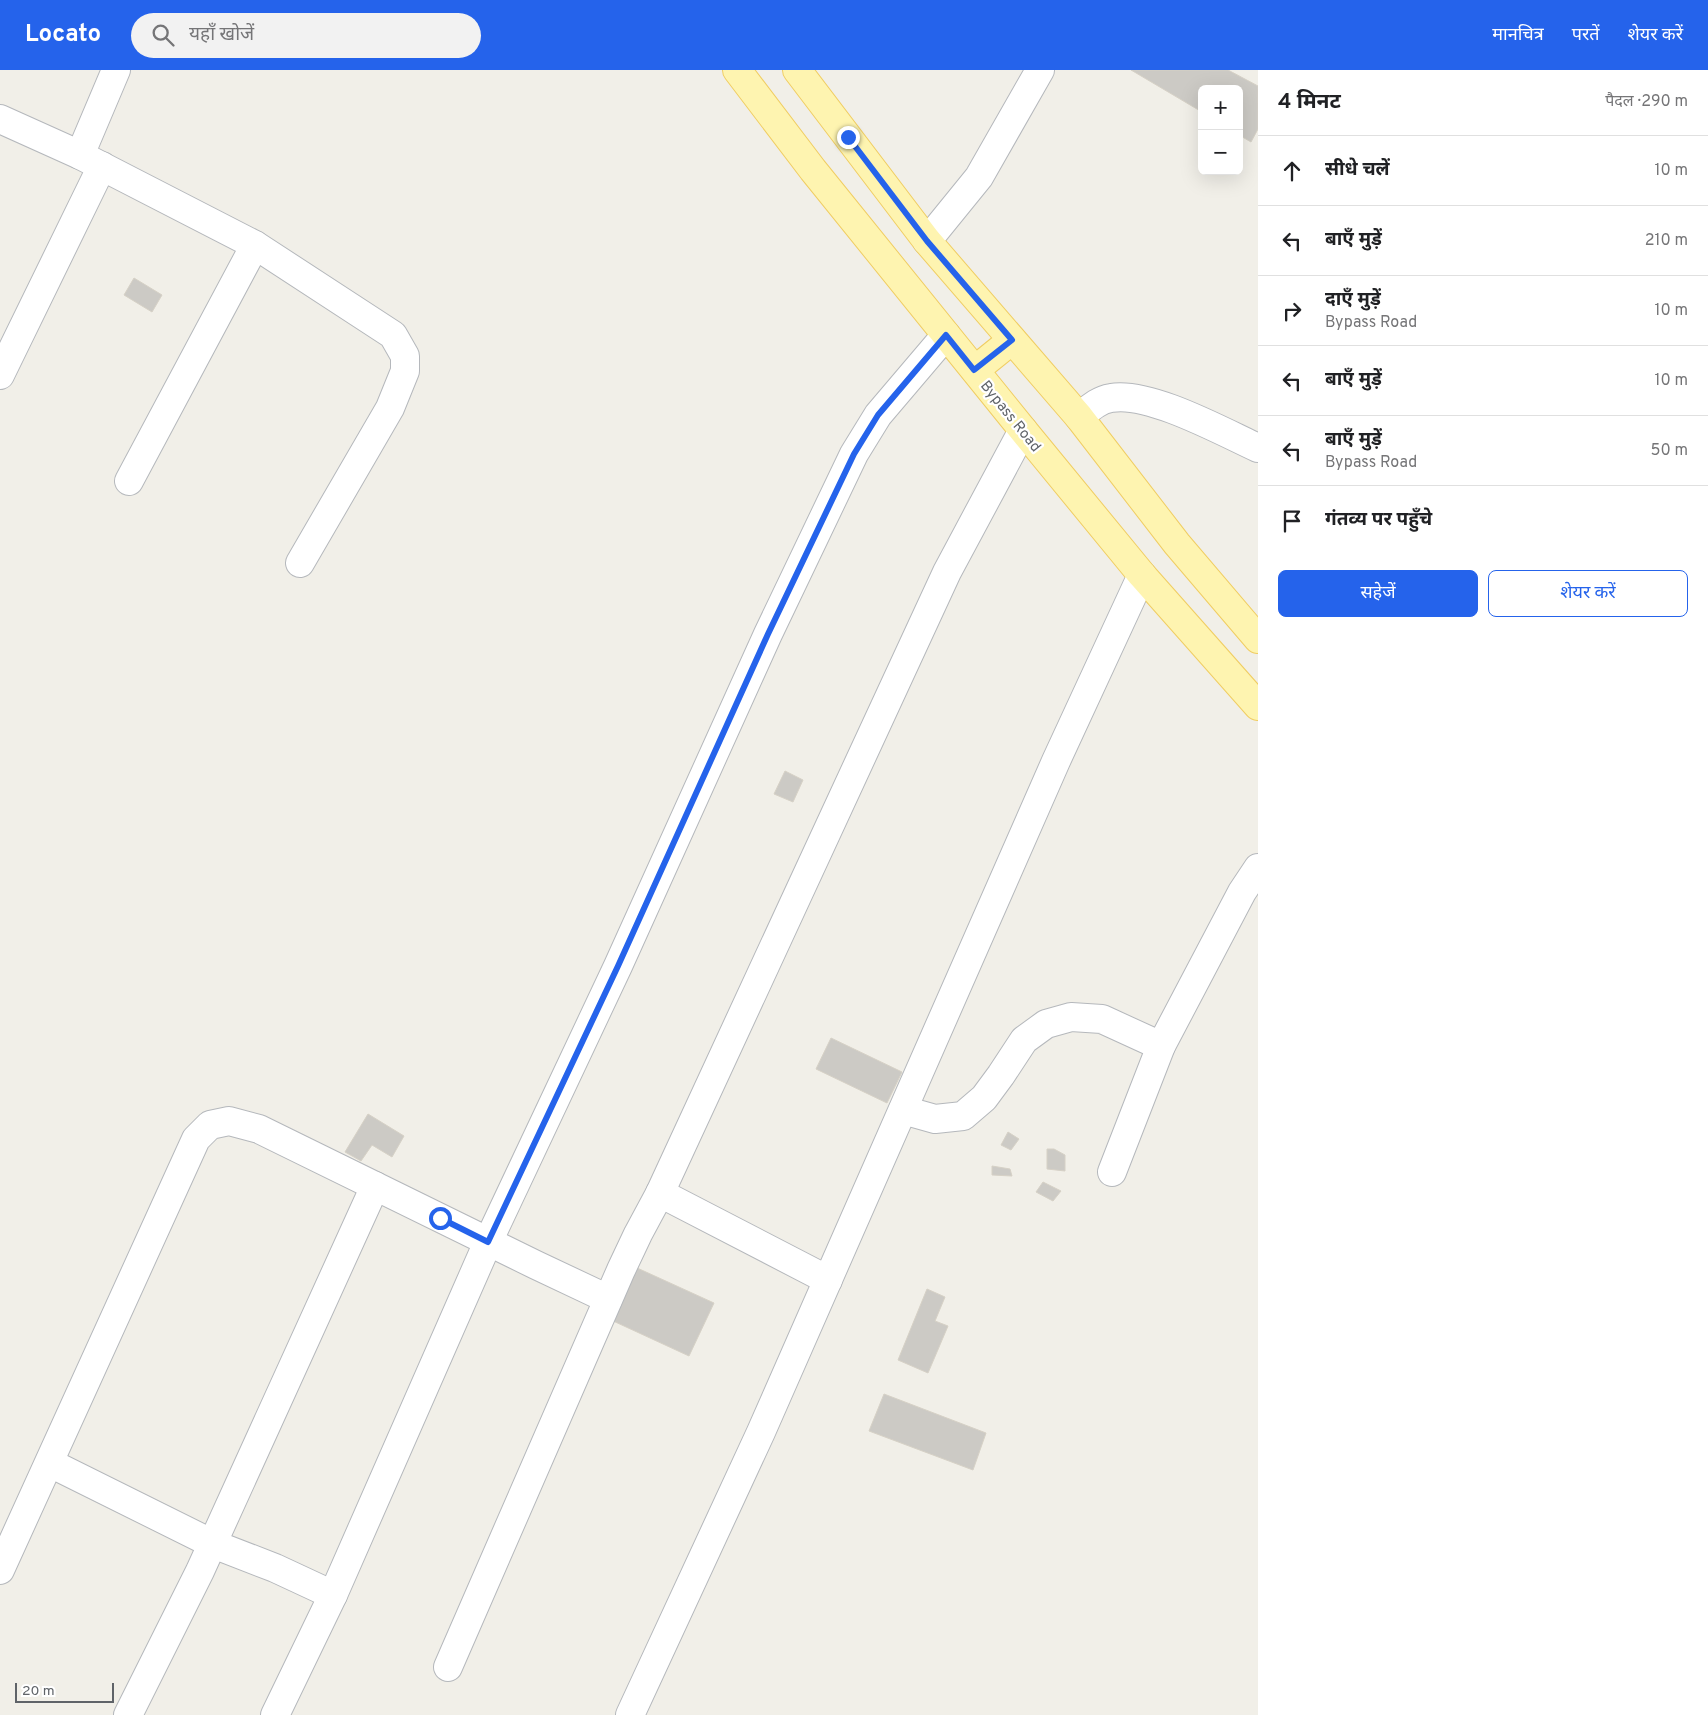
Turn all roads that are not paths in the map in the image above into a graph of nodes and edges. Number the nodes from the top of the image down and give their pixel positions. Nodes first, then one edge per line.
1 (116, 70) edge
2 (738, 70) edge
3 (1040, 70) edge
4 (803, 72) edge
5 (0, 119) edge
6 (91, 161) junction
7 (927, 241) junction
8 (255, 245) junction
9 (946, 335) junction
10 (1012, 340) junction
11 (974, 370) junction
12 (0, 375) edge
13 (1079, 417) junction
14 (1023, 430) junction
15 (1258, 448) edge
16 (129, 481) dead end
17 (300, 563) dead end
18 (1142, 575) junction
19 (1258, 638) edge
20 (1258, 706) edge
21 (1258, 868) edge
22 (1161, 1046) junction
23 (902, 1110) junction
24 (1112, 1172) dead end
25 (375, 1186) junction
26 (660, 1193) junction
27 (488, 1242) junction
28 (828, 1280) junction
29 (608, 1299) junction
30 (50, 1463) junction
31 (213, 1544) junction
32 (0, 1570) edge
33 (333, 1595) junction
34 (448, 1667) dead end
35 (128, 1715) edge
36 (275, 1715) edge
37 (630, 1715) edge

1 - 6 street
2 - 9 main road, Bypass Road
3 - 7 street
4 - 7 main road
5 - 6 street
6 - 8 street
6 - 12 street
7 - 10 main road
8 - 16 street
8 - 17 street
9 - 11 main road, Bypass Road
9 - 27 street
10 - 11 main road
10 - 13 main road
11 - 14 main road, Bypass Road
13 - 15 street
13 - 19 main road
14 - 18 main road, Bypass Road
14 - 26 street
18 - 20 main road, Bypass Road
18 - 23 street
21 - 22 street
22 - 23 street
22 - 24 street
23 - 28 street
25 - 27 street
25 - 30 street
25 - 31 street
26 - 28 street
26 - 29 street
27 - 29 street
27 - 33 street
28 - 37 street
29 - 34 street
30 - 31 street
30 - 32 street
31 - 33 street
31 - 35 street
33 - 36 street

